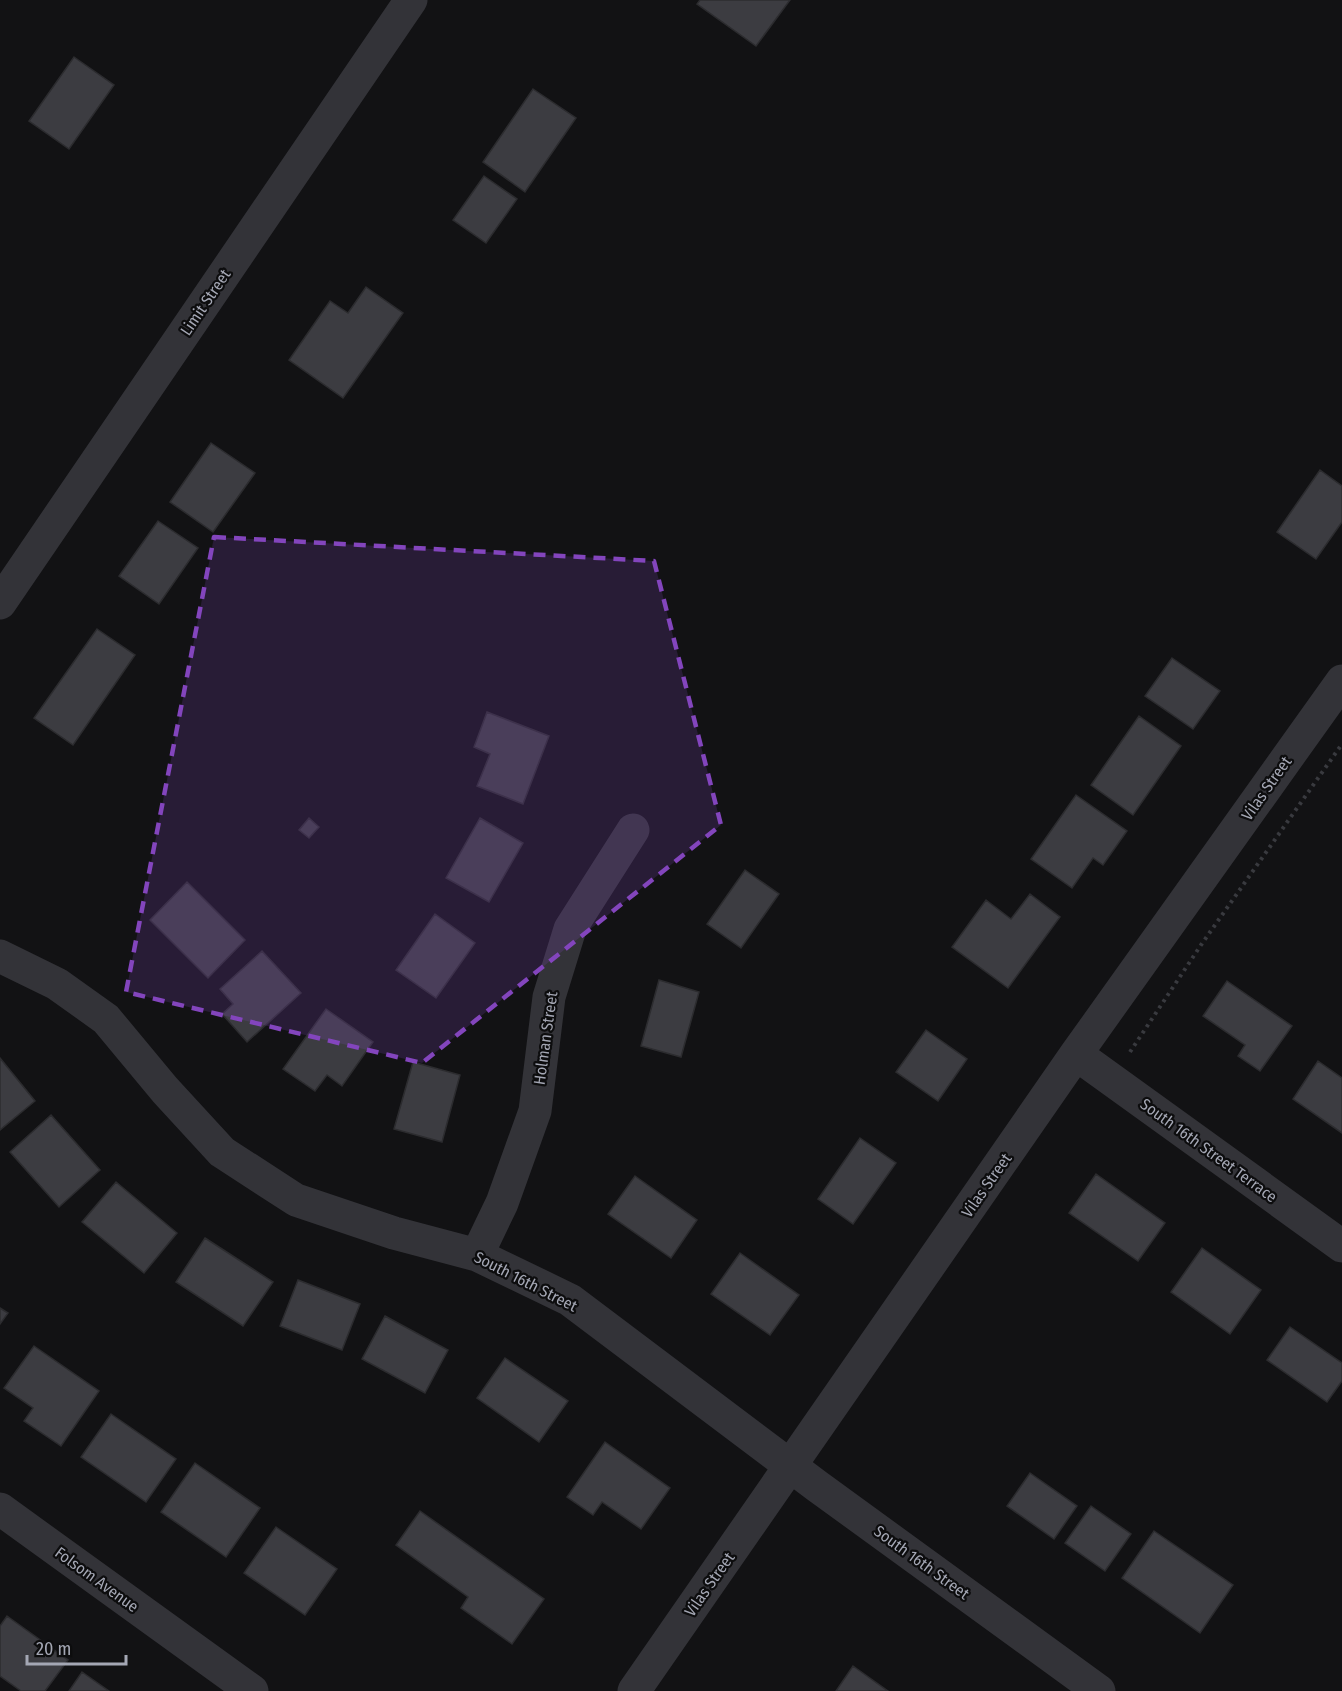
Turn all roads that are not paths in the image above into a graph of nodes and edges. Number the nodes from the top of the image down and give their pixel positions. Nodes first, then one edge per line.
1 (411, 0) edge
2 (0, 603) edge
3 (1342, 681) edge
4 (633, 830) dead end
5 (0, 956) edge
6 (1076, 1054) junction
7 (1342, 1246) edge
8 (477, 1255) junction
9 (791, 1466) junction
10 (0, 1509) edge
11 (252, 1691) edge
12 (634, 1691) edge
13 (1099, 1691) edge

1 - 2 street, Limit Street
3 - 6 street, Vilas Street
4 - 8 street, Holman Street
5 - 8 street, South 16th Street
6 - 7 street, South 16th Street Terrace
6 - 9 street, Vilas Street
8 - 9 street, South 16th Street
9 - 12 street, Vilas Street
9 - 13 street, South 16th Street
10 - 11 street, Folsom Avenue

